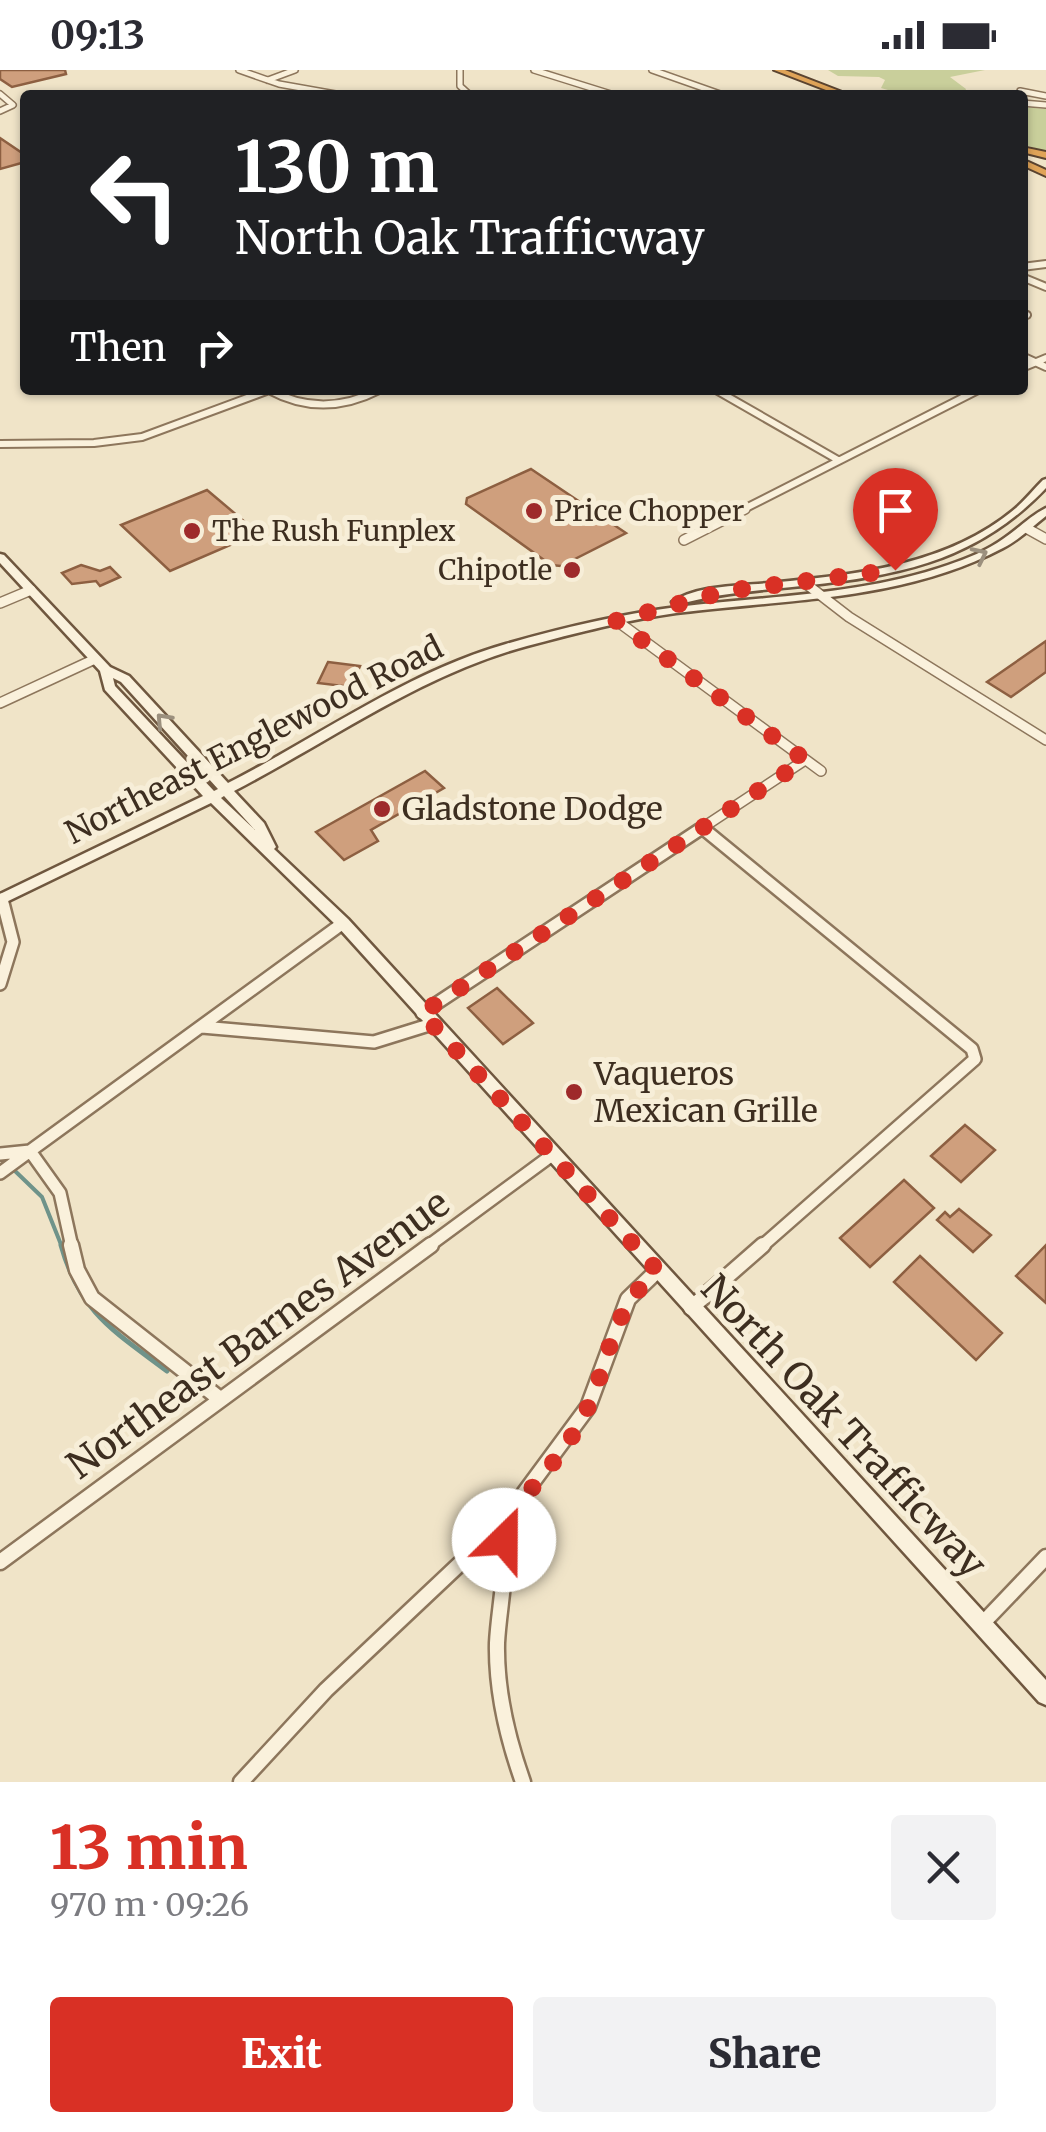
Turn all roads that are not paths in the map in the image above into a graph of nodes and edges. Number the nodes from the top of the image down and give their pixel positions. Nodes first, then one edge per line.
1 (240, 70) edge
2 (295, 70) edge
3 (534, 70) edge
4 (565, 70) edge
5 (652, 70) edge
6 (778, 70) edge
7 (801, 70) edge
8 (557, 74) junction
9 (266, 81) junction
10 (314, 90) edge
11 (600, 90) edge
12 (710, 90) edge
13 (832, 90) edge
14 (854, 90) edge
15 (0, 94) edge
16 (0, 111) edge
17 (1046, 358) edge
18 (1028, 359) edge
19 (1034, 362) junction
20 (1028, 365) edge
21 (1046, 366) edge
22 (255, 395) edge
23 (279, 395) edge
24 (368, 395) edge
25 (725, 395) edge
26 (968, 395) edge
27 (0, 444) edge
28 (838, 460) junction
29 (1046, 482) edge
30 (1046, 511) edge
31 (1028, 529) junction
32 (1046, 538) edge
33 (684, 540) dead end
34 (0, 558) edge
35 (805, 583) junction
36 (31, 590) junction
37 (818, 594) junction
38 (0, 603) edge
39 (654, 612) junction
40 (616, 621) junction
41 (95, 659) junction
42 (106, 670) junction
43 (0, 702) edge
44 (1046, 740) edge
45 (805, 760) junction
46 (821, 771) dead end
47 (226, 789) junction
48 (212, 797) junction
49 (702, 828) junction
50 (269, 848) junction
51 (1, 900) edge
52 (343, 923) junction
53 (0, 984) edge
54 (427, 1019) junction
55 (200, 1026) junction
56 (30, 1150) junction
57 (0, 1154) edge
58 (552, 1155) junction
59 (0, 1173) edge
60 (657, 1270) junction
61 (691, 1308) junction
62 (220, 1399) junction
63 (500, 1526) junction
64 (1046, 1557) edge
65 (0, 1562) edge
66 (982, 1624) junction
67 (1046, 1695) edge
68 (241, 1782) edge
69 (523, 1782) edge

1 - 9 street
2 - 9 street
3 - 8 street
4 - 8 street
5 - 12 street
6 - 13 highway
7 - 14 highway
8 - 11 street
9 - 10 street
15 - 16 street
17 - 19 street
18 - 19 street
19 - 20 street
19 - 21 street
22 - 27 street
23 - 24 street
25 - 28 street
26 - 28 street
28 - 33 street
29 - 35 main road, Northeast Englewood Road
30 - 31 main road, Northeast Englewood Road
31 - 32 street
37 -> 31 main road, Northeast Englewood Road
34 - 36 main road, North Oak Trafficway
35 - 37 street
35 - 39 main road, Northeast Englewood Road
36 - 38 street
36 - 41 main road, North Oak Trafficway
37 - 39 main road, Northeast Englewood Road
37 - 44 street
39 - 40 main road, Northeast Englewood Road
40 - 45 street
40 - 47 main road, Northeast Englewood Road
41 - 42 main road, North Oak Trafficway
41 - 43 street
47 -> 42 main road, North Oak Trafficway
42 - 48 main road, North Oak Trafficway
45 - 46 street
45 - 49 street
47 - 48 main road, Northeast Englewood Road
47 - 50 main road, North Oak Trafficway
48 - 50 main road, North Oak Trafficway
48 - 51 main road, Northeast Englewood Road
49 - 54 street
49 - 61 street
50 - 52 main road, North Oak Trafficway
51 - 53 street
52 - 54 main road, North Oak Trafficway
52 - 55 street
54 - 55 street
54 - 58 main road, North Oak Trafficway
55 - 56 street
56 - 57 street
56 - 59 street
56 - 62 street
58 - 60 main road, North Oak Trafficway
58 - 62 street, Northeast Barnes Avenue
60 - 61 main road, North Oak Trafficway
60 - 63 street
61 - 66 main road, North Oak Trafficway
62 - 65 street, Northeast Barnes Avenue
63 - 68 street
63 - 69 street
64 - 66 street
66 - 67 main road, North Oak Trafficway

